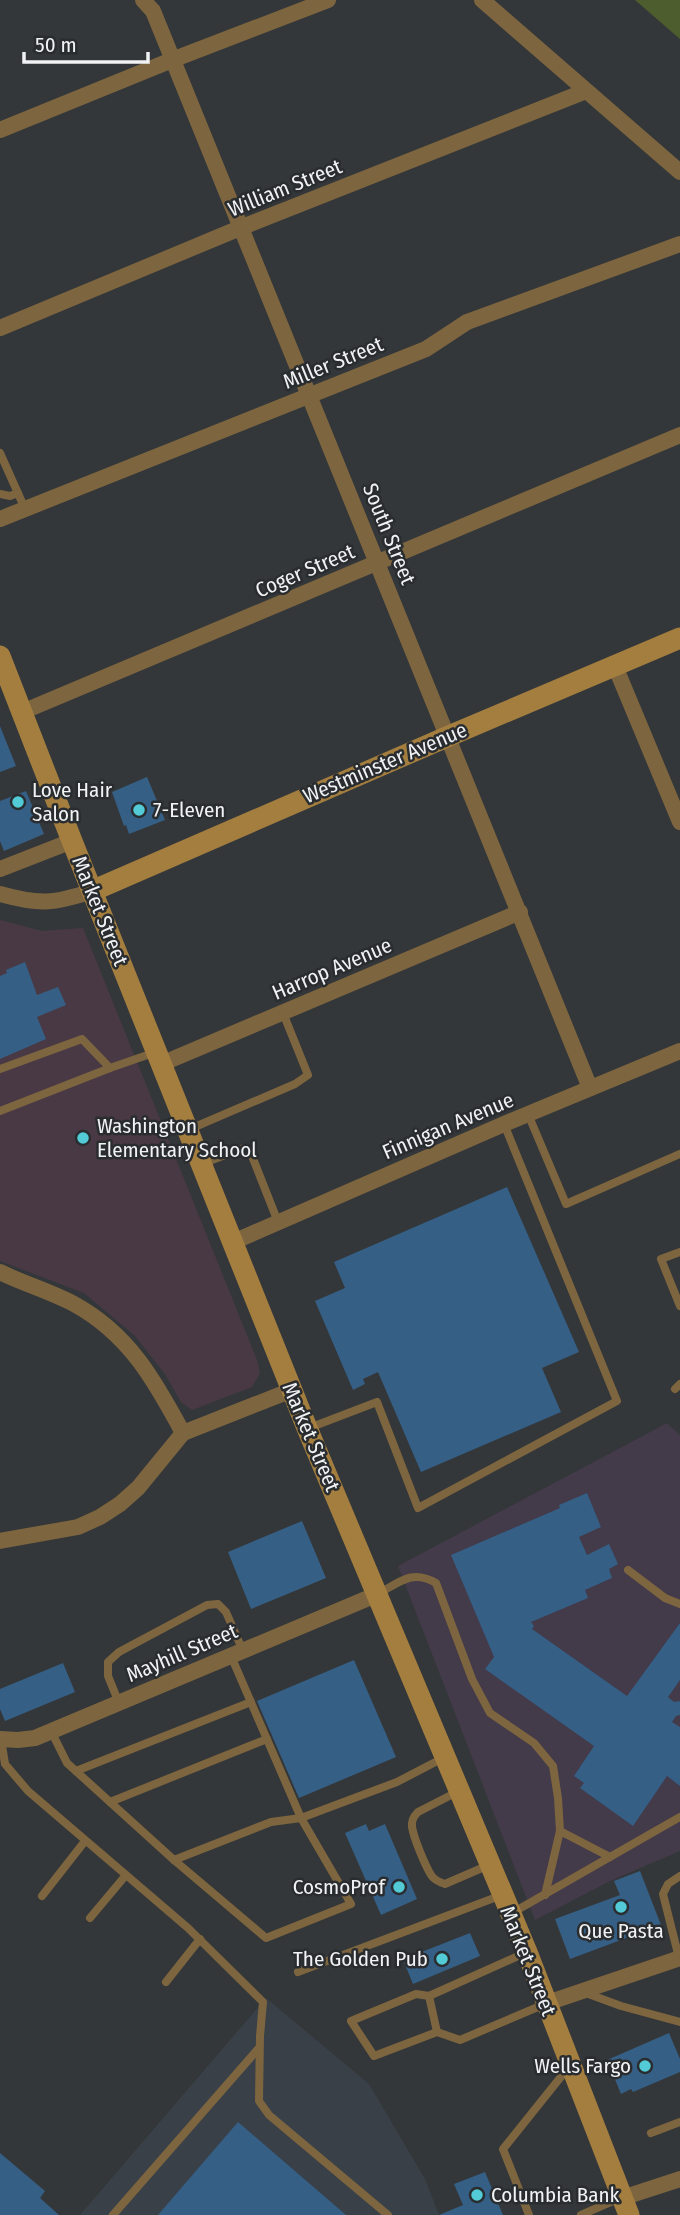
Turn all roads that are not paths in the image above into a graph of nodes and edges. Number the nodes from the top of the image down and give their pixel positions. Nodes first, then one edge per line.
1 (143, 0) edge
2 (328, 0) edge
3 (482, 0) edge
4 (172, 60) junction
5 (586, 90) junction
6 (0, 130) edge
7 (680, 172) edge
8 (240, 228) junction
9 (680, 244) edge
10 (0, 328) edge
11 (309, 396) junction
12 (680, 435) edge
13 (0, 453) edge
14 (18, 493) junction
15 (0, 494) edge
16 (25, 509) junction
17 (0, 519) edge
18 (378, 563) junction
19 (680, 638) edge
20 (0, 656) edge
21 (615, 666) junction
22 (22, 712) junction
23 (449, 736) junction
24 (680, 822) edge
25 (72, 841) junction
26 (0, 869) edge
27 (92, 891) junction
28 (0, 894) edge
29 (520, 912) junction
30 (283, 1013) junction
31 (680, 1051) edge
32 (158, 1058) junction
33 (110, 1068) junction
34 (0, 1069) edge
35 (590, 1088) junction
36 (0, 1111) edge
37 (528, 1114) junction
38 (504, 1124) junction
39 (187, 1130) junction
40 (680, 1154) edge
41 (201, 1164) junction
42 (278, 1222) junction
43 (233, 1242) junction
44 (680, 1252) edge
45 (0, 1272) edge
46 (680, 1306) edge
47 (292, 1390) junction
48 (307, 1428) junction
49 (183, 1433) junction
50 (0, 1541) edge
51 (628, 1570) dead end
52 (378, 1594) junction
53 (680, 1604) edge
54 (237, 1653) junction
55 (251, 1702) junction
56 (119, 1703) junction
57 (51, 1731) junction
58 (0, 1739) edge
59 (267, 1739) junction
60 (445, 1757) junction
61 (76, 1771) junction
62 (459, 1791) junction
63 (110, 1802) junction
64 (680, 1817) edge
65 (301, 1818) junction
66 (560, 1831) junction
67 (85, 1840) junction
68 (610, 1857) junction
69 (174, 1860) junction
70 (489, 1865) junction
71 (126, 1875) junction
72 (680, 1876) edge
73 (545, 1895) junction
74 (42, 1896) dead end
75 (505, 1905) junction
76 (90, 1918) dead end
77 (200, 1939) junction
78 (527, 1952) junction
79 (680, 1958) edge
80 (298, 1972) dead end
81 (166, 1982) dead end
82 (581, 1992) junction
83 (429, 1996) junction
84 (547, 2003) junction
85 (680, 2022) edge
86 (438, 2032) junction
87 (259, 2048) junction
88 (570, 2066) junction
89 (680, 2122) edge
90 (651, 2133) dead end
91 (680, 2179) edge
92 (625, 2206) edge
93 (114, 2215) edge
94 (388, 2215) edge
95 (529, 2215) edge
96 (581, 2215) edge

1 - 4 street, South Street
2 - 4 street
3 - 5 street
4 - 6 street
4 - 8 street, South Street
5 - 7 street
5 - 8 street, William Street
8 - 10 street, William Street
8 - 11 street, South Street
9 - 11 street, Miller Street
11 - 16 street, Miller Street
11 - 18 street, South Street
12 - 18 street, Coger Street
13 - 14 lane
14 - 15 lane
14 - 16 lane
16 - 17 street, Miller Street
18 - 22 street, Coger Street
18 - 23 street, South Street
19 - 21 main road, Westminster Avenue
20 - 22 main road, Market Street
21 - 23 main road, Westminster Avenue
21 - 24 street
22 - 25 main road, Market Street
23 - 27 main road, Westminster Avenue
23 - 29 street, South Street
25 - 26 street
25 - 27 main road, Market Street
27 - 28 street
27 - 32 main road, Market Street
29 - 30 street, Harrop Avenue
29 - 35 street, South Street
30 - 32 street, Harrop Avenue
30 - 39 lane
31 - 35 street, Finnigan Avenue
32 - 33 lane
32 - 39 main road, Market Street
33 - 34 lane
33 - 36 lane
35 - 37 street, Finnigan Avenue
37 - 38 street, Finnigan Avenue
37 - 40 lane
38 - 42 street, Finnigan Avenue
38 - 48 lane
39 - 41 main road, Market Street
41 - 42 lane
41 - 43 main road, Market Street
42 - 43 street, Finnigan Avenue
43 - 47 main road, Market Street
44 - 46 lane
45 - 49 street
47 - 48 main road, Market Street
47 - 49 street
48 - 52 main road, Market Street
49 - 50 street
51 - 53 lane
52 - 54 street, Mayhill Street
52 - 60 main road, Market Street
52 - 66 lane
54 - 55 lane
54 - 56 street, Mayhill Street
54 - 56 lane
55 - 59 lane
55 - 61 lane
56 - 57 street, Mayhill Street
57 - 58 street, Mayhill Street
57 - 61 lane
58 - 67 lane
59 - 63 lane
59 - 65 lane
60 - 62 main road, Market Street
60 - 65 lane
61 - 63 lane
62 - 70 main road, Market Street
62 - 70 lane
63 - 69 lane
64 - 68 lane
65 - 69 lane
65 - 69 lane
66 - 68 lane
66 - 73 lane
67 - 71 lane
67 - 74 lane
68 - 73 lane
70 - 75 main road, Market Street
71 - 76 lane
71 - 77 lane
72 - 79 lane
73 - 75 lane
75 - 78 main road, Market Street
75 - 80 lane
77 - 81 lane
77 - 87 lane
78 - 83 lane
78 - 84 main road, Market Street
79 - 82 street
82 - 84 street
82 - 85 lane
83 - 86 lane
83 - 86 lane
84 - 86 lane
84 - 88 main road, Market Street
87 - 93 lane
87 - 94 lane
88 - 92 main road, Market Street
88 - 95 lane
89 - 90 lane
91 - 92 street
92 - 96 lane

